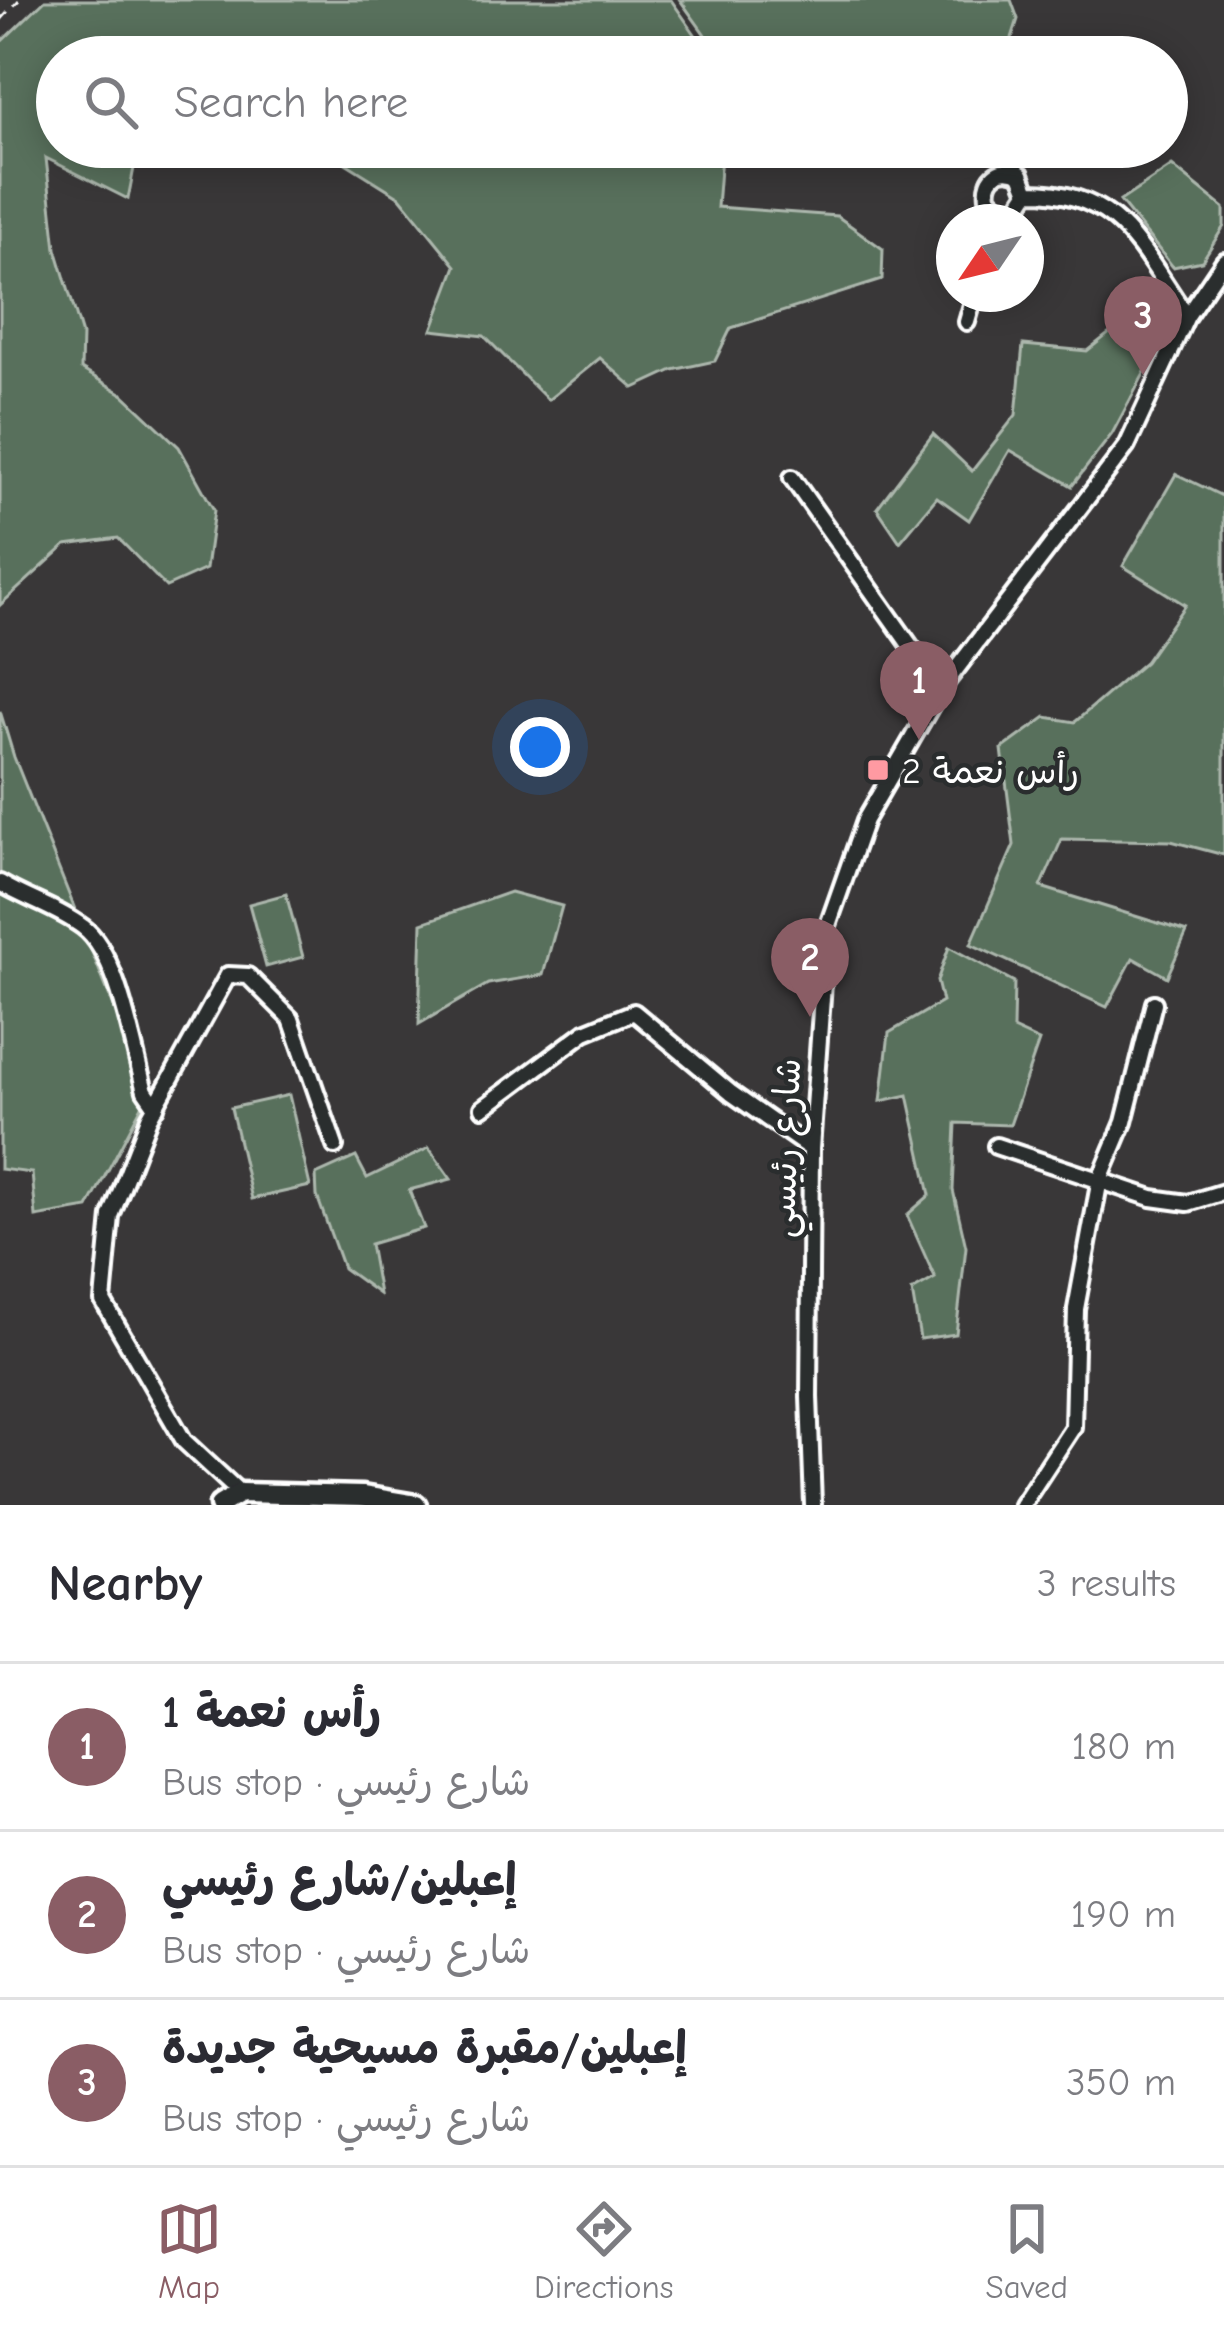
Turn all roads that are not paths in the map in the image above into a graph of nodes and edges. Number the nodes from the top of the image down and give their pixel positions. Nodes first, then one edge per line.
1 (1015, 170) joint
2 (1028, 192) junction
3 (992, 204) edge
4 (1020, 204) edge
5 (1224, 261) edge
6 (970, 312) edge
7 (1187, 316) junction
8 (967, 322) dead end
9 (792, 478) dead end
10 (941, 689) junction
11 (0, 883) edge
12 (1154, 1004) dead end
13 (156, 1107) junction
14 (483, 1108) dead end
15 (996, 1146) dead end
16 (335, 1147) dead end
17 (811, 1149) junction
18 (1100, 1179) junction
19 (1224, 1192) edge
20 (240, 1493) junction
21 (220, 1505) edge
22 (416, 1505) edge
23 (813, 1505) edge
24 (1022, 1505) edge

1 - 2 street
1 - 3 street
2 - 4 street
2 - 7 street
5 - 7 street, شارع رئيسي
6 - 8 street
7 - 10 street, شارع رئيسي
9 - 10 street
10 - 17 street, شارع رئيسي
11 - 13 street
12 - 18 street
13 - 16 street
13 - 20 street
14 - 17 street
15 - 18 street
17 - 23 street, شارع رئيسي
18 - 19 street
18 - 24 street
20 - 21 main road
20 - 22 main road

